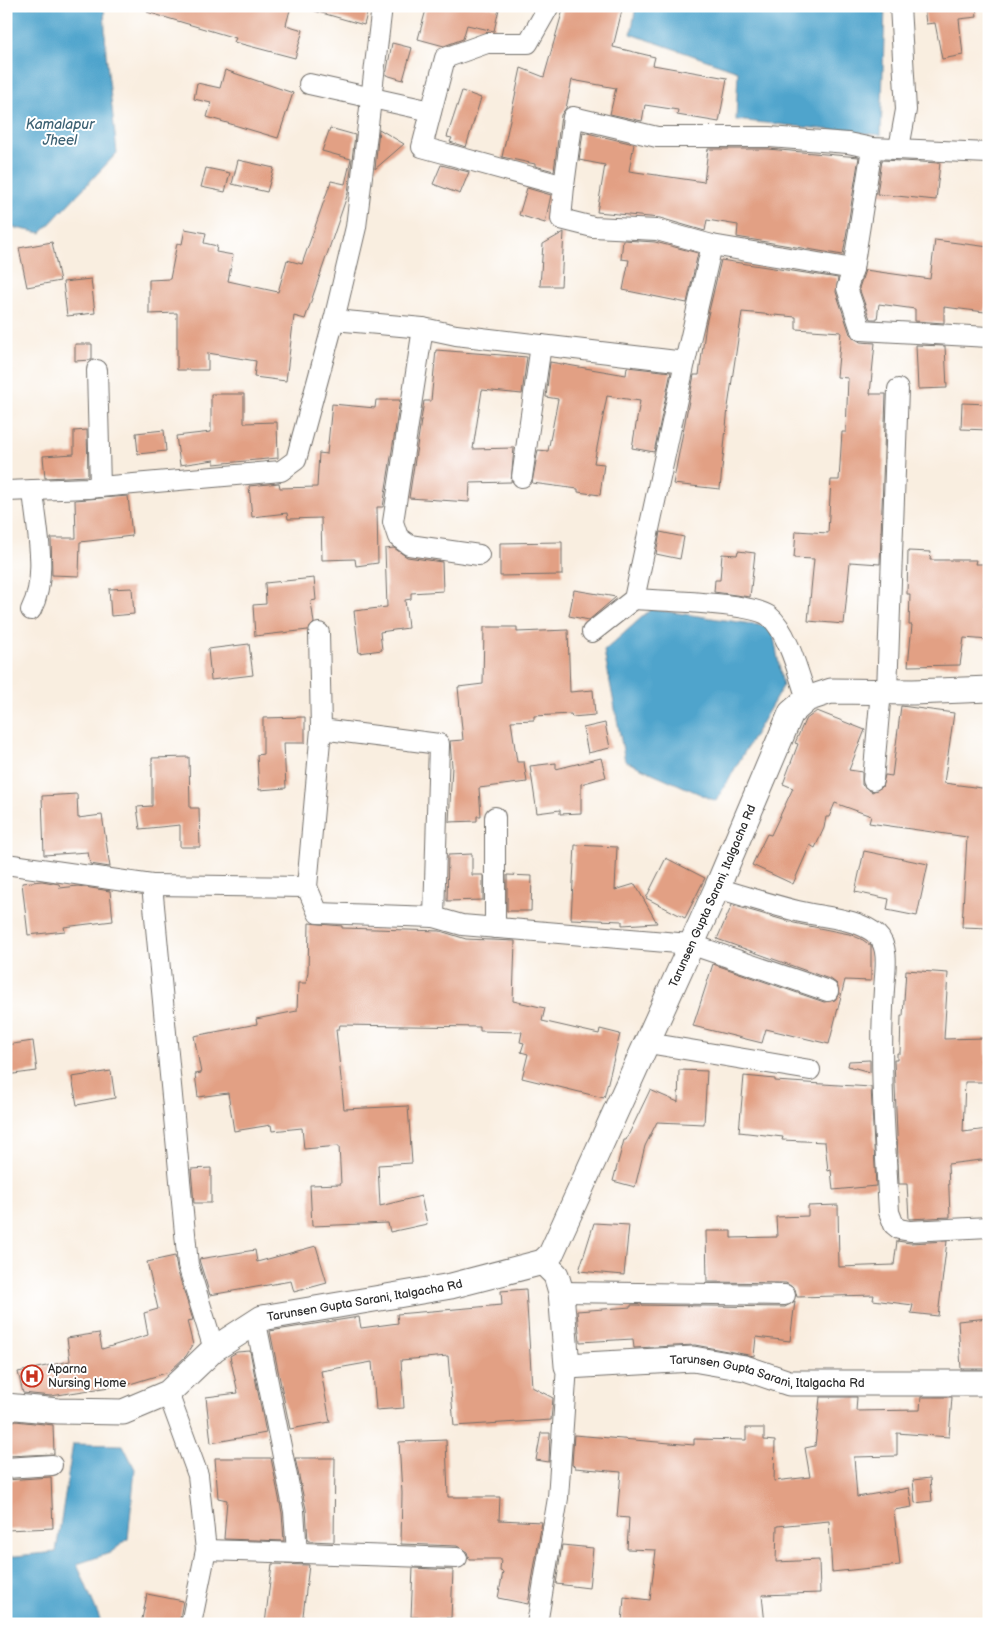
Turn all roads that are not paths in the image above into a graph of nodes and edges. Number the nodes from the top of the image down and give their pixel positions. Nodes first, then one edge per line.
1 (382, 6) edge
2 (549, 6) edge
3 (900, 6) edge
4 (309, 84) dead end
5 (372, 96) junction
6 (431, 111) junction
7 (872, 148) junction
8 (899, 148) junction
9 (989, 153) edge
10 (564, 186) junction
11 (712, 245) junction
12 (853, 269) junction
13 (334, 320) junction
14 (423, 328) junction
15 (989, 337) edge
16 (541, 345) junction
17 (686, 362) junction
18 (97, 370) dead end
19 (898, 389) dead end
20 (522, 477) dead end
21 (100, 487) junction
22 (33, 490) junction
23 (6, 491) edge
24 (480, 555) dead end
25 (634, 599) junction
26 (31, 610) dead end
27 (592, 632) dead end
28 (320, 633) dead end
29 (989, 690) edge
30 (884, 691) junction
31 (807, 699) junction
32 (321, 729) junction
33 (873, 780) dead end
34 (495, 817) dead end
35 (6, 864) edge
36 (152, 885) junction
37 (307, 887) junction
38 (717, 888) junction
39 (434, 917) junction
40 (495, 928) junction
41 (690, 944) junction
42 (828, 991) dead end
43 (648, 1043) junction
44 (810, 1070) dead end
45 (989, 1227) edge
46 (543, 1262) junction
47 (561, 1292) junction
48 (785, 1295) dead end
49 (256, 1323) junction
50 (214, 1349) junction
51 (567, 1366) junction
52 (989, 1383) edge
53 (168, 1393) junction
54 (6, 1406) edge
55 (52, 1465) dead end
56 (6, 1468) edge
57 (206, 1550) junction
58 (297, 1553) junction
59 (457, 1558) dead end
60 (191, 1624) edge
61 (537, 1624) edge

1 - 5 street
2 - 6 street
3 - 8 street
4 - 5 street
5 - 6 street
5 - 13 street
6 - 10 street
7 - 8 street
7 - 10 street
7 - 12 street
8 - 9 street
10 - 11 street
11 - 12 street
11 - 17 street
12 - 15 street
13 - 14 street
13 - 21 street
14 - 16 street
14 - 24 street
16 - 17 street
16 - 20 street
17 - 25 street
18 - 21 street
19 - 30 street
21 - 22 street
22 - 23 street
22 - 26 street
25 - 27 street
25 - 31 street
28 - 32 street
29 - 30 street, Tarunsen Gupta Sarani, Italgacha Rd
30 - 31 street, Tarunsen Gupta Sarani, Italgacha Rd
30 - 33 street
31 - 38 street, Tarunsen Gupta Sarani, Italgacha Rd
32 - 37 street
32 - 39 street
34 - 40 street
35 - 36 street
36 - 37 street
36 - 50 street
37 - 39 street
38 - 41 street, Tarunsen Gupta Sarani, Italgacha Rd
38 - 45 street
39 - 40 street
40 - 41 street
41 - 42 street
41 - 43 street, Tarunsen Gupta Sarani, Italgacha Rd
43 - 44 street
43 - 46 street, Tarunsen Gupta Sarani, Italgacha Rd
46 - 47 street
46 - 49 street, Tarunsen Gupta Sarani, Italgacha Rd
47 - 48 street
47 - 51 street
49 - 50 street, Tarunsen Gupta Sarani, Italgacha Rd
49 - 58 street
50 - 53 street, Tarunsen Gupta Sarani, Italgacha Rd
51 - 52 street, Tarunsen Gupta Sarani, Italgacha Rd
51 - 61 street
53 - 54 street, Tarunsen Gupta Sarani, Italgacha Rd
53 - 57 street
55 - 56 street
57 - 58 street
57 - 60 street
58 - 59 street

